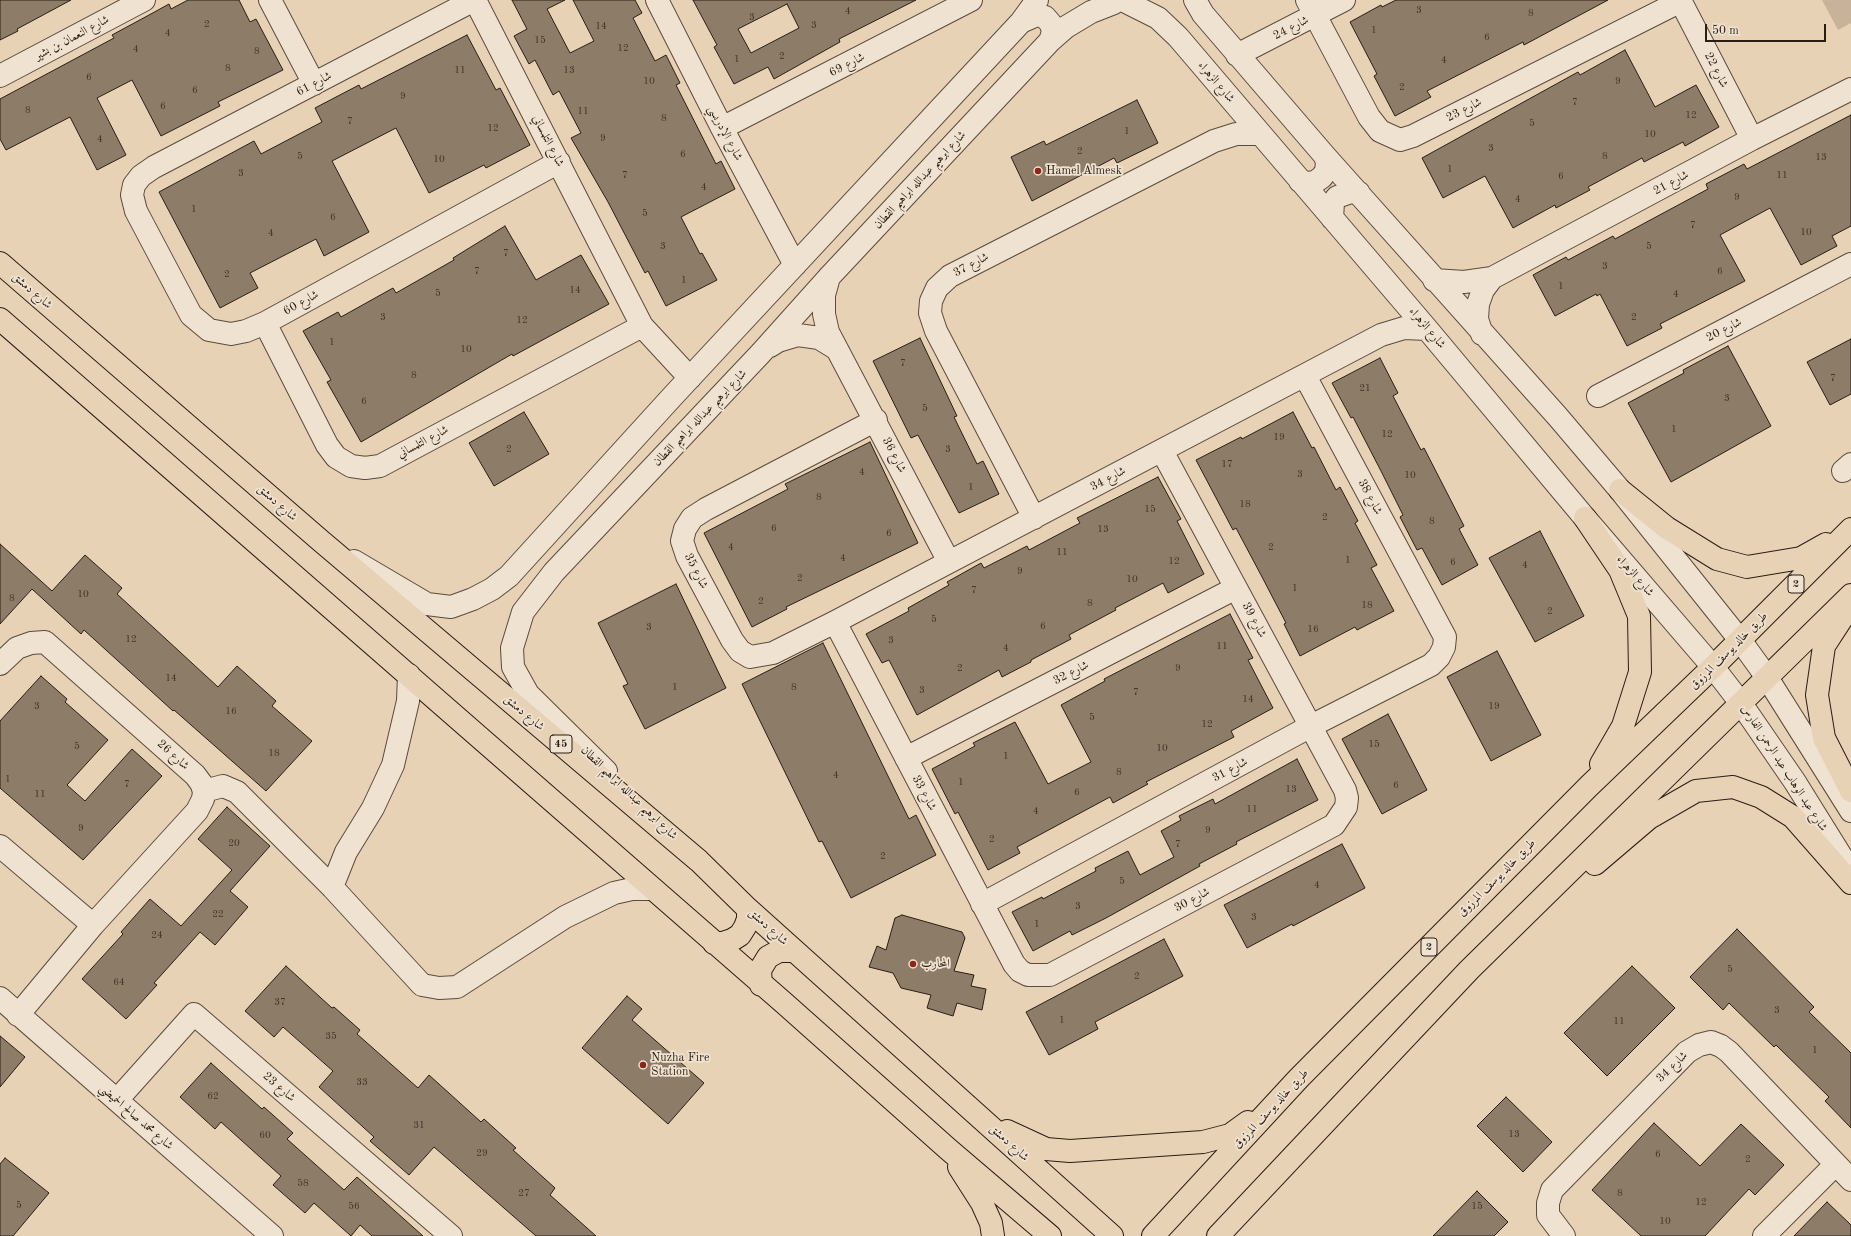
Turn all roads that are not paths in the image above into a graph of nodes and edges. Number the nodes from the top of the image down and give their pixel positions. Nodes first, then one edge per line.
1 (144, 0) edge
2 (270, 0) edge
3 (474, 0) edge
4 (657, 0) edge
5 (971, 0) edge
6 (1037, 0) edge
7 (1195, 0) edge
8 (1344, 0) edge
9 (1680, 0) edge
10 (1121, 2) edge
11 (1311, 8) edge
12 (1021, 22) junction
13 (1050, 40) junction
14 (1237, 54) junction
15 (0, 76) edge
16 (314, 84) junction
17 (1851, 90) edge
18 (1228, 96) junction
19 (928, 122) junction
20 (722, 128) junction
21 (1260, 134) junction
22 (1752, 139) junction
23 (1214, 141) junction
24 (953, 144) junction
25 (1325, 156) junction
26 (892, 161) junction
27 (559, 162) junction
28 (154, 167) joint
29 (920, 180) junction
30 (1300, 181) junction
31 (1358, 193) junction
32 (1332, 218) junction
33 (0, 263) edge
34 (1851, 264) edge
35 (795, 265) junction
36 (830, 276) junction
37 (1492, 278) junction
38 (1434, 280) junction
39 (1394, 290) junction
40 (0, 319) edge
41 (265, 323) junction
42 (642, 326) junction
43 (1427, 329) junction
44 (1482, 334) junction
45 (1381, 335) junction
46 (837, 349) junction
47 (761, 353) junction
48 (1305, 376) junction
49 (690, 378) junction
50 (1598, 396) dead end
51 (876, 420) junction
52 (1162, 451) junction
53 (606, 469) junction
54 (631, 489) junction
55 (1620, 490) junction
56 (580, 498) junction
57 (606, 516) junction
58 (1034, 518) junction
59 (1585, 518) junction
60 (1850, 529) edge
61 (321, 541) junction
62 (949, 562) junction
63 (518, 566) junction
64 (541, 586) junction
65 (1236, 588) junction
66 (1851, 594) edge
67 (1851, 605) edge
68 (1435, 617) joint
69 (835, 622) junction
70 (1740, 640) junction
71 (0, 664) edge
72 (1713, 667) junction
73 (408, 675) junction
74 (1766, 676) junction
75 (1740, 702) junction
76 (1311, 726) junction
77 (906, 758) junction
78 (1589, 786) junction
79 (1345, 790) joint
80 (204, 791) junction
81 (1851, 791) edge
82 (1851, 811) edge
83 (0, 846) edge
84 (699, 861) junction
85 (1851, 872) edge
86 (1851, 883) edge
87 (332, 887) junction
88 (652, 890) junction
89 (982, 904) junction
90 (748, 909) junction
91 (93, 925) junction
92 (714, 943) junction
93 (794, 951) junction
94 (1014, 964) joint
95 (1469, 970) junction
96 (761, 985) junction
97 (0, 998) edge
98 (18, 1015) junction
99 (1299, 1078) junction
100 (117, 1100) junction
101 (978, 1115) junction
102 (948, 1149) junction
103 (1835, 1165) junction
104 (1851, 1180) edge
105 (272, 1236) edge
106 (451, 1236) edge
107 (993, 1236) edge
108 (1050, 1236) edge
109 (1112, 1236) edge
110 (1153, 1236) edge
111 (1218, 1236) edge
112 (1564, 1236) edge
113 (1764, 1236) edge

1 - 15 street, شارع النعمان بن بشير
2 - 16 street
3 - 16 street, شارع 61
3 - 27 street, شارع التلمساني
4 - 20 street, شارع الإدريسي
5 - 20 street, شارع 69
6 - 12 street
7 - 14 street
8 - 11 street, شارع 24
9 - 11 street, شارع 23
9 - 22 street, شارع 22
10 - 13 street, شارع ابرهيم عبدالله ابراهيم القطان
10 - 18 street, شارع الزهراء
11 - 14 street, شارع 24
12 - 13 street
12 - 19 street
13 - 24 street, شارع ابرهيم عبدالله ابراهيم القطان
14 - 25 street
16 - 28 street, شارع 61
17 - 22 street, شارع 21
18 - 21 street, شارع الزهراء
18 - 23 street
19 - 24 street
19 - 26 street
20 - 35 street, شارع الإدريسي
21 - 23 street, شارع 37
21 - 30 street, شارع الزهراء
22 - 37 street, شارع 21
23 - 58 street, شارع 37
24 - 29 street, شارع ابرهيم عبدالله ابراهيم القطان
25 - 30 street
25 - 31 street
26 - 29 street
26 - 35 street
27 - 41 street, شارع 60
27 - 42 street, شارع التلمساني
28 - 41 street, شارع 60
29 - 36 street, شارع ابرهيم عبدالله ابراهيم القطان
30 - 32 street, شارع الزهراء
31 - 32 street
31 - 38 street
32 - 39 street, شارع الزهراء
33 - 61 main road, شارع دمشق / 45
34 - 50 street, شارع 20
35 - 49 street
36 - 46 street, شارع 36
36 - 47 street, شارع ابرهيم عبدالله ابراهيم القطان
37 - 38 street, شارع 21
37 - 44 street, شارع 21
38 - 44 street
39 - 43 street, شارع الزهراء
39 - 45 street
40 - 73 main road
41 - 42 street, شارع التلمساني
42 - 49 street, شارع التلمساني
43 - 45 street, شارع 34
43 - 59 street, شارع الزهراء
44 - 55 street
45 - 48 street, شارع 34
46 - 47 street, شارع 36
46 - 51 street, شارع 36
47 - 54 street, شارع ابرهيم عبدالله ابراهيم القطان
48 - 52 street, شارع 34
48 - 68 street, شارع 38
49 - 53 street
51 - 62 street, شارع 36
51 - 69 street, شارع 35
52 - 58 street, شارع 34
52 - 65 street, شارع 39
53 - 54 street
53 - 56 street
54 - 57 street, شارع ابرهيم عبدالله ابراهيم القطان
55 - 60 main road
55 - 70 street
56 - 57 street
56 - 63 street
57 - 64 street, شارع ابرهيم عبدالله ابراهيم القطان
58 - 62 street, شارع 34
59 - 72 street, شارع الزهراء
59 - 78 main road
60 - 70 main road, طريق خالد يوسف المرزوق / 2
61 - 63 street
61 - 84 main road, شارع دمشق / 45
62 - 69 street, شارع 34
63 - 64 street
64 - 84 street, شارع ابرهيم عبدالله ابراهيم القطان
65 - 76 street, شارع 39
65 - 77 street, شارع 32
66 - 74 main road
67 - 81 main road
68 - 76 street, شارع 31
69 - 77 street, شارع 33
70 - 72 main road, طريق خالد يوسف المرزوق / 2
70 - 74 street
71 - 80 street, شارع 26
72 - 75 street, شارع عبد الوهاب عبد الرحمن الفارس
72 - 78 main road, طريق خالد يوسف المرزوق / 2
73 - 87 street
73 - 88 main road
74 - 75 main road
74 - 82 street
75 - 85 street, شارع عبد الوهاب عبد الرحمن الفارس
75 - 95 main road
76 - 79 street, شارع 39
76 - 89 street, شارع 31
77 - 89 street, شارع 33
78 - 99 main road, طريق خالد يوسف المرزوق / 2
79 - 94 street, شارع 30
80 - 87 street
80 - 91 street
83 - 91 street
84 - 90 main road, شارع دمشق / 45
86 - 95 main road
87 - 88 street
88 - 92 main road
89 - 94 street, شارع 33
90 - 92 main road
90 - 93 main road, شارع دمشق / 45
91 - 98 street
92 - 96 main road
93 - 96 main road
93 - 101 main road, شارع دمشق / 45
95 - 111 main road
96 - 102 main road
97 - 98 street, شارع محمد صالح الحميضي
98 - 100 street, شارع محمد صالح الحميضي
99 - 101 main road
99 - 110 main road, طريق خالد يوسف المرزوق / 2
100 - 105 street, شارع محمد صالح الحميضي
100 - 106 street, شارع 23
101 - 109 main road, شارع دمشق / 45
102 - 107 main road
102 - 108 main road
103 - 104 street, شارع 34
103 - 112 street, شارع 34
103 - 113 street

